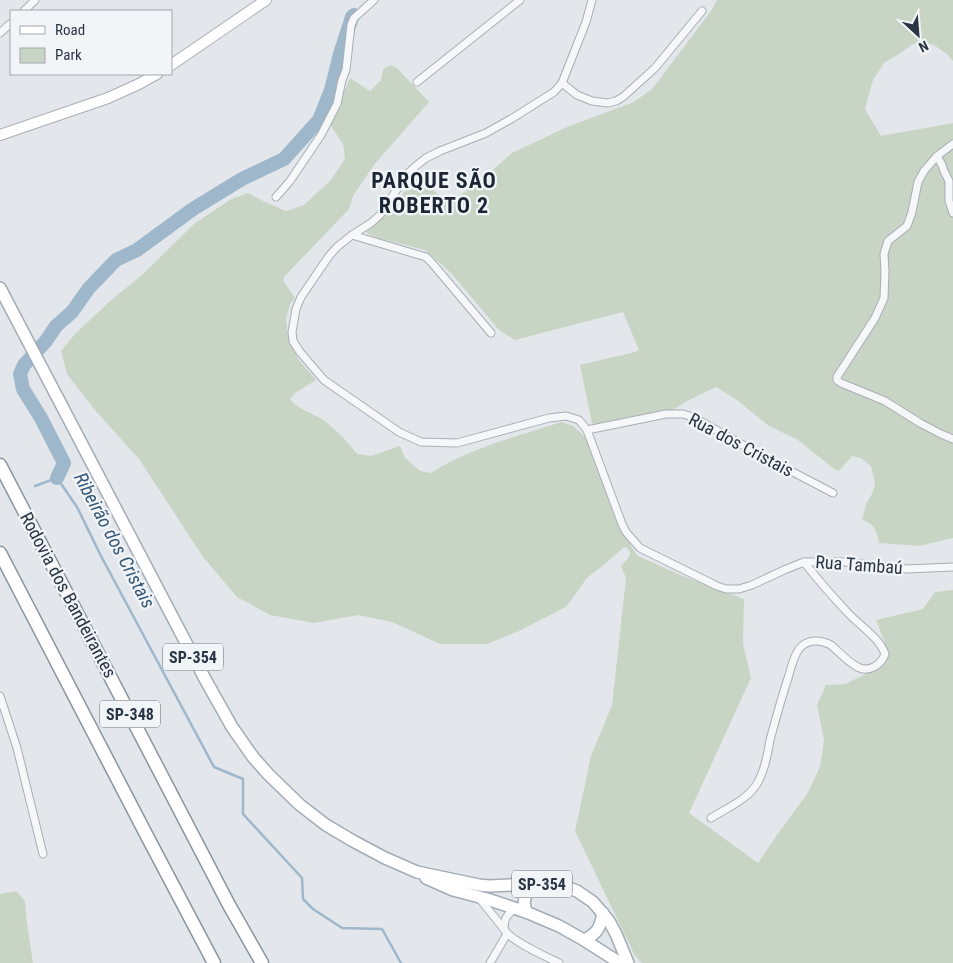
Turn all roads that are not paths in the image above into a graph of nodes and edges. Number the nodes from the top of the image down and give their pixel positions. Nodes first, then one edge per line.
1 (35, 0) edge
2 (266, 0) edge
3 (374, 0) edge
4 (520, 0) edge
5 (592, 0) edge
6 (25, 10) edge
7 (702, 11) dead end
8 (10, 24) edge
9 (0, 33) edge
10 (172, 64) edge
11 (155, 75) edge
12 (417, 82) dead end
13 (562, 83) junction
14 (0, 136) edge
15 (953, 144) edge
16 (936, 156) junction
17 (276, 197) dead end
18 (953, 214) edge
19 (352, 235) junction
20 (0, 288) edge
21 (491, 333) dead end
22 (587, 430) junction
23 (953, 439) edge
24 (0, 464) edge
25 (833, 493) dead end
26 (0, 553) edge
27 (804, 562) junction
28 (953, 567) edge
29 (0, 696) edge
30 (711, 818) dead end
31 (43, 854) dead end
32 (416, 872) junction
33 (528, 884) junction
34 (478, 897) junction
35 (520, 911) junction
36 (603, 913) junction
37 (505, 931) junction
38 (584, 940) junction
39 (214, 963) edge
40 (262, 963) edge
41 (490, 963) edge
42 (559, 963) edge
43 (620, 963) edge
44 (628, 963) edge

1 - 6 street
2 - 10 street
3 - 17 street
4 - 12 street
5 - 13 street
7 - 13 street
8 - 9 street
11 - 14 street
13 - 19 street
15 - 16 street
16 - 18 street
16 - 23 street
19 - 21 street
19 - 22 street
20 - 32 main road, SP-354
22 - 25 street, Rua dos Cristais
22 - 27 street, Rua Tambaú
24 - 40 highway, Rodovia dos Bandeirantes / SP-348
26 - 39 highway, SP-348
27 - 28 street, Rua Tambaú
27 - 30 street
29 - 31 street
32 - 33 main road, SP-354
32 - 34 main road, SP-354
33 - 35 main road
33 - 36 main road, SP-354
34 - 35 main road, SP-354
34 - 37 street
35 - 37 street
35 - 38 main road, SP-354
36 - 38 main road
36 - 44 main road, SP-354
37 - 41 street
37 - 42 street
38 - 43 main road, SP-354

